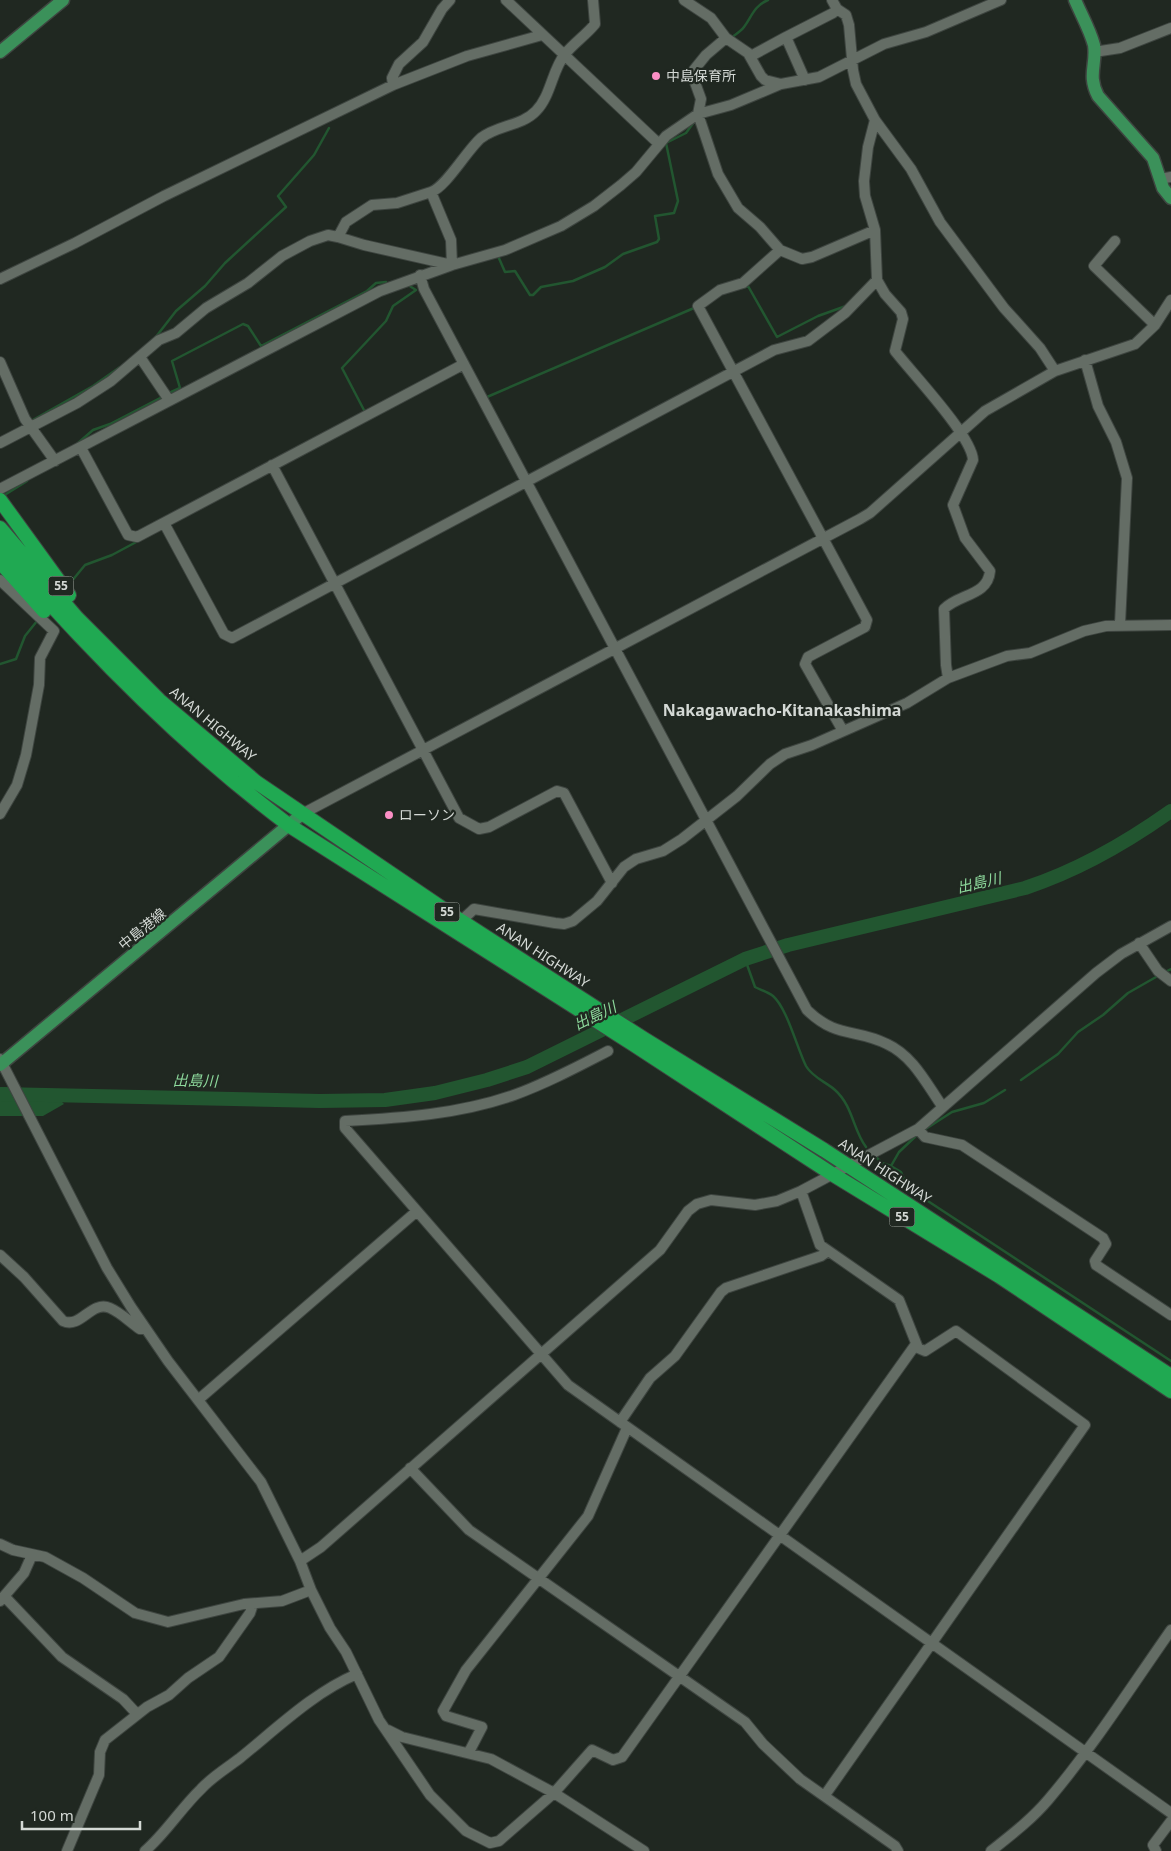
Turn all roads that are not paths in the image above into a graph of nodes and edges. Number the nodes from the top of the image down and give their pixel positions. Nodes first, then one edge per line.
1 (63, 0) edge
2 (450, 0) edge
3 (506, 0) edge
4 (593, 0) edge
5 (684, 0) edge
6 (1001, 0) edge
7 (1075, 0) edge
8 (834, 8) edge
9 (1171, 28) edge
10 (542, 35) junction
11 (786, 37) junction
12 (726, 38) junction
13 (0, 52) edge
14 (1094, 52) junction
15 (564, 54) junction
16 (751, 56) junction
17 (852, 60) junction
18 (805, 80) junction
19 (781, 84) junction
20 (392, 85) junction
21 (698, 114) junction
22 (875, 120) junction
23 (659, 144) junction
24 (1165, 178) edge
25 (431, 192) junction
26 (1171, 198) edge
27 (873, 230) junction
28 (338, 237) junction
29 (1115, 241) dead end
30 (780, 250) junction
31 (452, 265) junction
32 (420, 276) junction
33 (0, 279) edge
34 (877, 280) junction
35 (1171, 300) edge
36 (1155, 325) junction
37 (140, 357) junction
38 (1085, 360) junction
39 (0, 362) edge
40 (464, 364) junction
41 (1055, 371) junction
42 (734, 372) junction
43 (168, 396) junction
44 (28, 424) junction
45 (960, 433) junction
46 (0, 443) edge
47 (81, 448) junction
48 (53, 458) junction
49 (274, 468) junction
50 (526, 483) junction
51 (0, 489) edge
52 (0, 500) edge
53 (165, 525) junction
54 (0, 528) edge
55 (824, 539) junction
56 (0, 544) edge
57 (0, 562) edge
58 (0, 580) edge
59 (335, 582) junction
60 (50, 595) junction
61 (1120, 624) junction
62 (1171, 626) edge
63 (615, 649) junction
64 (123, 673) junction
65 (948, 678) junction
66 (843, 731) junction
67 (424, 750) junction
68 (0, 814) edge
69 (302, 814) junction
70 (705, 821) junction
71 (290, 826) junction
72 (612, 883) junction
73 (462, 921) junction
74 (1171, 926) edge
75 (1139, 943) junction
76 (1171, 981) edge
77 (590, 1010) junction
78 (639, 1041) junction
79 (608, 1051) dead end
80 (1, 1062) edge
81 (942, 1106) junction
82 (918, 1128) junction
83 (849, 1166) junction
84 (832, 1174) junction
85 (801, 1191) junction
86 (417, 1211) junction
87 (828, 1252) junction
88 (0, 1254) edge
89 (1170, 1312) edge
90 (146, 1329) junction
91 (916, 1344) junction
92 (542, 1353) junction
93 (1171, 1376) edge
94 (1171, 1391) edge
95 (198, 1400) junction
96 (624, 1425) junction
97 (410, 1468) junction
98 (781, 1536) junction
99 (0, 1544) edge
100 (32, 1555) junction
101 (300, 1560) junction
102 (538, 1579) junction
103 (311, 1590) junction
104 (2, 1599) edge
105 (253, 1604) junction
106 (1171, 1630) edge
107 (932, 1644) junction
108 (357, 1674) junction
109 (678, 1677) junction
110 (137, 1714) junction
111 (388, 1729) junction
112 (469, 1752) junction
113 (1085, 1752) junction
114 (554, 1793) junction
115 (825, 1795) junction
116 (1171, 1813) edge
117 (1171, 1821) edge
118 (67, 1851) edge
119 (145, 1851) edge
120 (644, 1851) edge
121 (898, 1851) edge
122 (991, 1851) edge
123 (1156, 1851) edge

1 - 13 main road
2 - 20 street
3 - 10 street
4 - 15 street
5 - 12 street
6 - 17 street
7 - 14 main road
8 - 11 street
8 - 17 street
9 - 14 street
10 - 15 street
10 - 20 street
11 - 16 street
11 - 18 street
12 - 16 street
12 - 21 street
14 - 24 main road
15 - 23 street
15 - 25 street
16 - 19 street
17 - 18 street
17 - 22 street
18 - 19 street
19 - 21 street
20 - 33 street
21 - 23 street
21 - 30 street
22 - 27 street
22 - 41 street
23 - 31 street
24 - 26 main road
25 - 28 street
25 - 31 street
27 - 30 street
27 - 34 street
28 - 31 street
28 - 37 street
29 - 36 street
30 - 42 street
31 - 32 street
32 - 40 street
32 - 43 street
34 - 42 street
34 - 45 street
35 - 36 street
36 - 38 street
37 - 43 street
37 - 44 street
38 - 41 street
38 - 61 street
39 - 44 street
40 - 49 street
40 - 50 street
41 - 45 street
42 - 50 street
42 - 55 street
43 - 47 street
44 - 46 street
44 - 48 street
45 - 55 street
45 - 65 street
47 - 48 street
47 - 53 street
48 - 51 street
49 - 53 street
49 - 59 street
50 - 59 street
50 - 63 street
52 - 64 highway, 55
53 - 59 street
54 - 60 highway, ANAN HIGHWAY / 55
55 - 63 street
55 - 66 street
56 - 60 highway, ANAN HIGHWAY / 55
57 - 64 highway, 55
58 - 68 street
59 - 67 street
60 - 64 highway, ANAN HIGHWAY / 55
61 - 62 street
61 - 65 street
63 - 67 street
63 - 70 street
64 - 69 highway, ANAN HIGHWAY / 55
64 - 71 highway, ANAN HIGHWAY / 55
65 - 66 street
66 - 70 street
67 - 69 street
67 - 72 street
69 - 71 main road, 中島港線
69 - 73 highway, ANAN HIGHWAY / 55
70 - 72 street
70 - 81 street
71 - 77 highway, ANAN HIGHWAY / 55
71 - 80 main road, 中島港線
72 - 73 street
73 - 77 highway, ANAN HIGHWAY / 55
74 - 75 street
75 - 76 street
75 - 81 street
77 - 78 highway, ANAN HIGHWAY / 55
78 - 83 highway, ANAN HIGHWAY / 55
78 - 84 highway, ANAN HIGHWAY / 55
79 - 86 street
80 - 90 street
81 - 82 street
82 - 83 street
82 - 89 street
83 - 84 street
83 - 93 highway, ANAN HIGHWAY / 55
84 - 85 street
84 - 94 highway, ANAN HIGHWAY / 55
85 - 87 street
85 - 92 street
86 - 92 street
86 - 95 street
87 - 91 street
87 - 96 street
88 - 90 street
90 - 95 street
91 - 98 street
91 - 107 street
92 - 96 street
92 - 97 street
95 - 101 street
96 - 98 street
96 - 102 street
97 - 101 street
97 - 102 street
98 - 107 street
98 - 109 street
99 - 100 street
100 - 104 street
100 - 105 street
101 - 103 street
102 - 109 street
102 - 112 street
103 - 105 street
103 - 108 street
104 - 110 street
105 - 110 street
106 - 113 street
107 - 113 street
107 - 115 street
108 - 111 street
108 - 119 street
109 - 114 street
109 - 115 street
110 - 118 street
111 - 112 street
111 - 114 street
112 - 114 street
113 - 116 street
113 - 122 street
114 - 120 street
115 - 121 street
117 - 123 street

